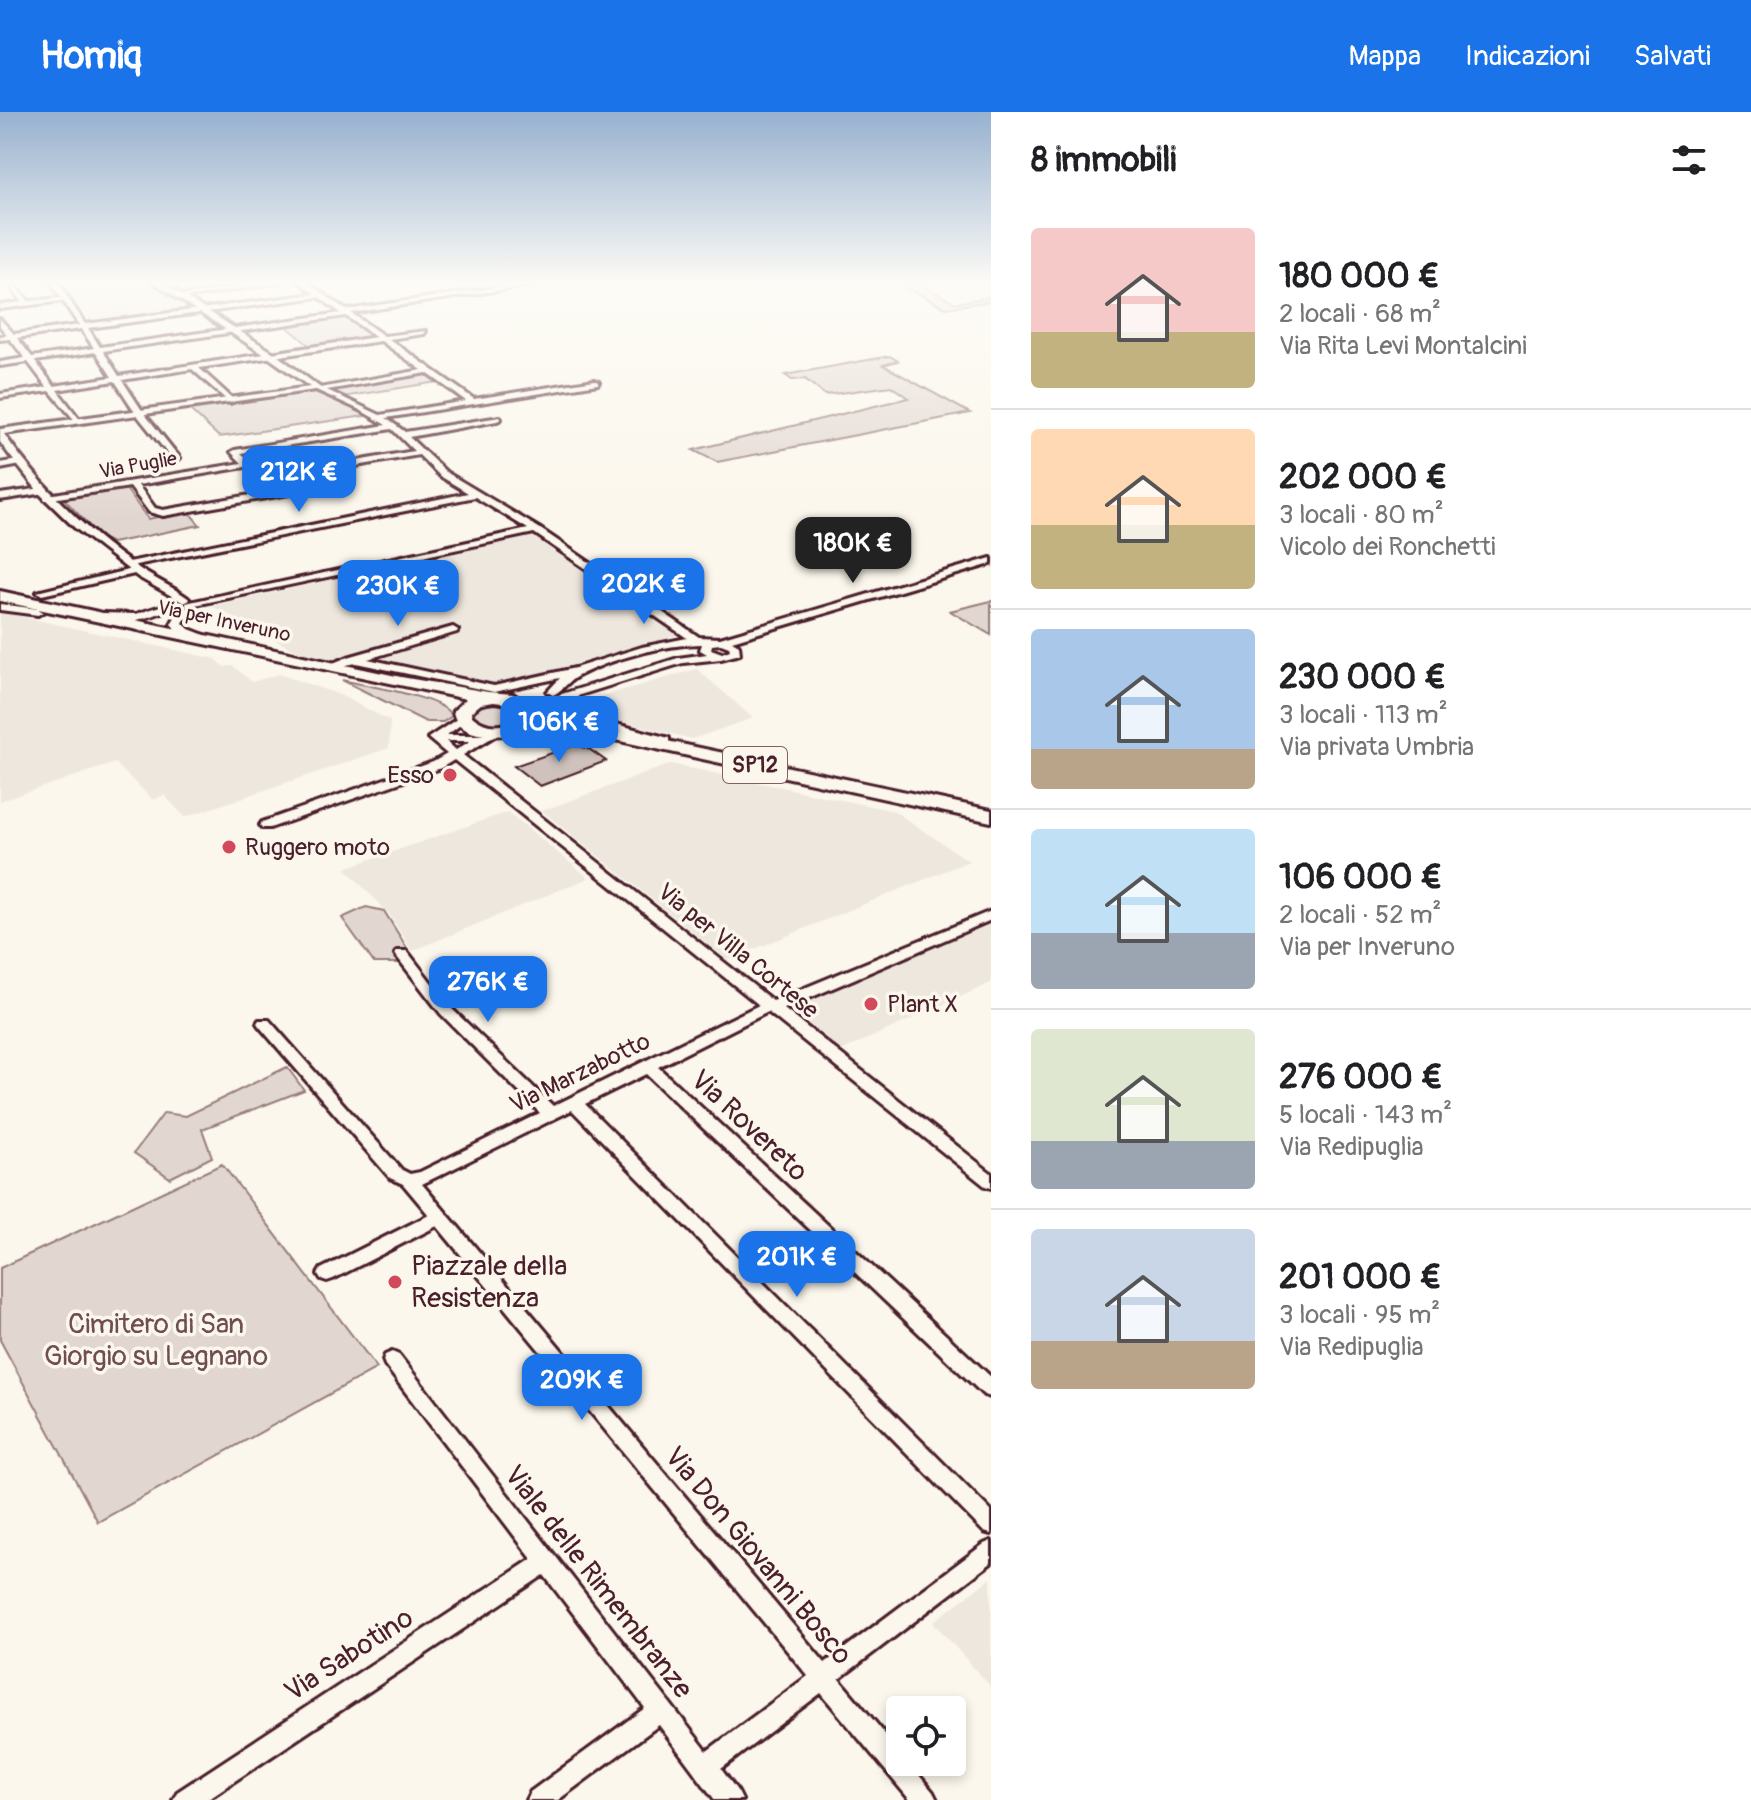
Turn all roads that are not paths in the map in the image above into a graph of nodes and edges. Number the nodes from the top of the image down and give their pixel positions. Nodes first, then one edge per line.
1 (30, 360) edge
2 (24, 361) edge
3 (106, 361) edge
4 (230, 361) edge
5 (279, 361) edge
6 (413, 361) edge
7 (0, 364) edge
8 (193, 366) junction
9 (428, 371) junction
10 (118, 378) junction
11 (595, 382) dead end
12 (52, 388) junction
13 (318, 389) junction
14 (0, 396) edge
15 (230, 401) junction
16 (473, 402) junction
17 (140, 413) junction
18 (380, 417) junction
19 (497, 419) dead end
20 (77, 421) junction
21 (394, 426) junction
22 (0, 433) edge
23 (404, 435) junction
24 (421, 452) junction
25 (176, 458) dead end
26 (18, 463) junction
27 (0, 466) edge
28 (132, 484) junction
29 (45, 494) junction
30 (476, 494) junction
31 (0, 497) edge
32 (536, 530) junction
33 (991, 563) edge
34 (132, 568) junction
35 (164, 588) junction
36 (42, 592) dead end
37 (0, 596) edge
38 (0, 605) edge
39 (166, 605) junction
40 (186, 605) junction
41 (91, 615) junction
42 (453, 630) dead end
43 (205, 639) junction
44 (709, 641) junction
45 (737, 649) junction
46 (721, 656) junction
47 (352, 659) junction
48 (682, 660) junction
49 (332, 667) junction
50 (578, 671) junction
51 (619, 679) junction
52 (555, 689) junction
53 (577, 692) junction
54 (485, 697) junction
55 (524, 702) junction
56 (462, 715) junction
57 (490, 734) junction
58 (434, 738) junction
59 (665, 740) junction
60 (457, 756) junction
61 (991, 807) edge
62 (991, 816) edge
63 (266, 825) dead end
64 (991, 915) edge
65 (402, 954) dead end
66 (773, 1007) junction
67 (264, 1023) dead end
68 (647, 1066) junction
69 (574, 1103) junction
70 (551, 1114) junction
71 (409, 1180) junction
72 (991, 1182) edge
73 (440, 1217) junction
74 (327, 1274) dead end
75 (392, 1360) dead end
76 (991, 1389) edge
77 (991, 1525) edge
78 (991, 1551) edge
79 (547, 1561) junction
80 (823, 1677) junction
81 (661, 1710) junction
82 (705, 1767) junction
83 (185, 1800) edge
84 (538, 1800) edge
85 (730, 1800) edge
86 (925, 1800) edge

1 - 12 street
2 - 7 street
3 - 10 street
4 - 8 street
5 - 13 street
6 - 9 street
8 - 10 street
8 - 15 street
9 - 13 street
9 - 16 street
10 - 12 street
10 - 17 street
11 - 16 street
12 - 14 street
12 - 20 street
13 - 15 street
13 - 18 street
15 - 17 street
16 - 18 street
17 - 20 street
17 - 25 street
18 - 21 street
19 - 23 street
20 - 22 street
21 - 23 street
21 - 28 street, Via Puglie
22 - 26 street
23 - 24 street
24 - 28 street
24 - 30 street
26 - 27 street
26 - 29 street
28 - 29 street, Via Puglie
29 - 31 street, Via Puglie
29 - 34 street
30 - 32 street
30 - 34 street
32 - 40 street
32 - 44 street
33 - 44 street
33 - 45 street
34 - 35 street
34 - 36 street
35 - 39 street
35 - 40 street
37 - 41 main road, Via per Inveruno
38 - 56 main road, Via per Inveruno
39 - 40 street
39 - 41 street
40 - 43 street
41 - 43 main road, Via per Inveruno
42 - 47 street
43 - 49 main road, Via per Inveruno
44 - 45 street
44 - 46 street
44 - 48 street
44 - 50 street
45 - 46 street
46 - 48 street
47 - 49 street
47 - 55 street
48 - 51 street
49 - 54 main road, Via per Inveruno
50 - 52 street
50 - 55 street
51 - 52 street
51 - 53 street
52 - 55 street
52 - 55 street
53 - 55 street
53 - 59 street
54 - 55 main road, Via per Inveruno
54 - 56 main road
55 - 57 main road
55 - 59 main road, SP12
55 - 62 main road, SP12
56 - 57 main road, Via per Inveruno
56 - 58 street
57 - 58 street
57 - 60 street
58 - 60 street, Via per Villa Cortese
59 - 61 main road, SP12
60 - 63 street
60 - 66 street, Via per Villa Cortese
64 - 66 street, Via Marzabotto
65 - 70 street
66 - 68 street, Via Marzabotto
66 - 72 street, Via per Villa Cortese
67 - 71 street, Via Don Giovanni Bosco
68 - 69 street, Via Marzabotto
68 - 76 street, Via Rovereto
69 - 70 street, Via Marzabotto
69 - 77 street
70 - 71 street, Via Marzabotto
71 - 73 street, Via Don Giovanni Bosco
73 - 74 street
73 - 80 street, Via Don Giovanni Bosco
75 - 79 street, Viale delle Rimembranze
78 - 80 street
79 - 81 street, Viale delle Rimembranze
79 - 83 street, Via Sabotino
80 - 82 street
80 - 86 street, Via Don Giovanni Bosco
81 - 82 street, Viale delle Rimembranze
81 - 84 street
82 - 85 street, Viale delle Rimembranze

